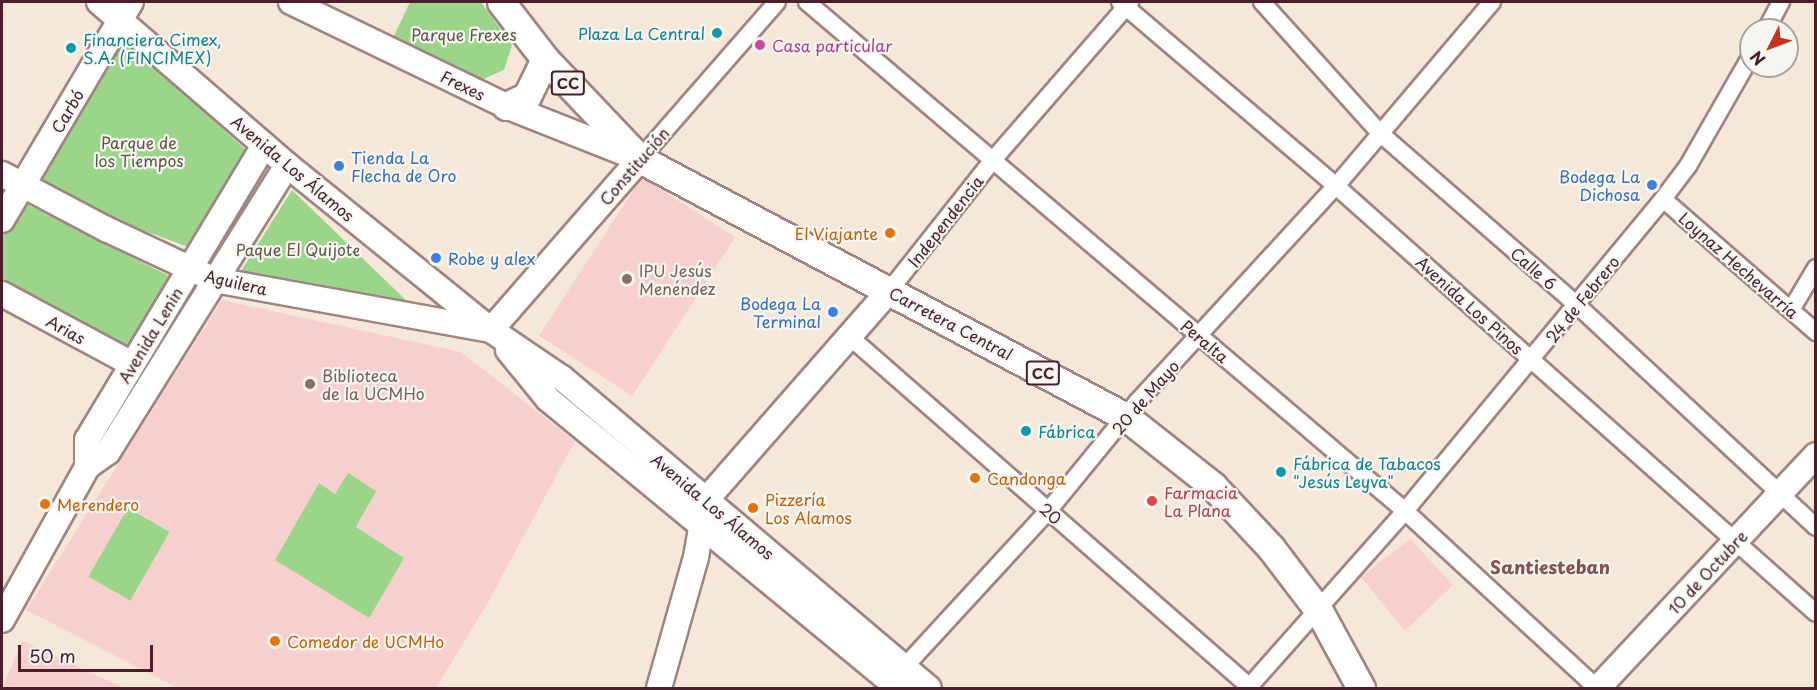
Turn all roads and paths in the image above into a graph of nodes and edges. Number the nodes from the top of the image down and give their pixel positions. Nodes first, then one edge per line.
1 (99, 2) edge
2 (291, 2) edge
3 (501, 2) edge
4 (777, 2) edge
5 (807, 2) edge
6 (1262, 2) edge
7 (1492, 2) edge
8 (1781, 2) edge
9 (1125, 3) edge
10 (125, 11) edge
11 (1772, 18) edge
12 (545, 59) junction
13 (1739, 77) edge
14 (506, 106) junction
15 (1381, 134) junction
16 (264, 145) junction
17 (640, 159) junction
18 (992, 161) junction
19 (287, 165) junction
20 (2, 174) edge
21 (23, 186) junction
22 (1336, 186) junction
23 (1663, 199) junction
24 (2, 220) edge
25 (1815, 268) edge
26 (190, 269) junction
27 (215, 280) junction
28 (889, 291) junction
29 (2, 294) edge
30 (1577, 306) junction
31 (1791, 310) junction
32 (491, 330) junction
33 (1815, 332) edge
34 (1199, 336) junction
35 (850, 337) junction
36 (1532, 361) junction
37 (132, 364) junction
38 (1126, 417) junction
39 (1815, 455) edge
40 (87, 467) junction
41 (1779, 494) junction
42 (706, 500) junction
43 (1048, 511) junction
44 (1405, 511) junction
45 (1815, 526) edge
46 (701, 527) junction
47 (1735, 542) junction
48 (1319, 611) junction
49 (4, 612) edge
50 (1815, 613) edge
51 (898, 679) edge
52 (658, 688) edge
53 (929, 688) edge
54 (1250, 688) edge
55 (1360, 688) edge
56 (1598, 688) edge

1 - 10 main road, Avenida Los Álamos
2 - 14 main road, Frexes
3 - 12 main road, Carretera Central / CC
4 - 17 street, Constitución
5 - 18 street, Peralta
6 - 15 street, Calle 6
7 - 15 street, 20 de Mayo
8 - 11 street
9 - 18 street, Independencia
9 - 22 street, Avenida Los Pinos
10 - 16 main road, Avenida Los Álamos
10 - 21 main road, Carbó
12 - 14 main road
12 - 17 main road, Carretera Central / CC
13 - 23 street, 24 de Febrero
14 - 17 main road, Frexes
15 - 22 street, 20 de Mayo
15 - 30 street, Calle 6
16 - 19 main road, Avenida Los Álamos
16 - 26 main road, Avenida Lenin
17 - 28 main road, Carretera Central / CC
17 - 32 main road, Constitución
18 - 28 street, Independencia
18 - 34 street, Peralta
19 - 27 main road, Avenida Lenin
19 - 32 main road, Avenida Los Álamos
20 - 21 main road, Aguilera
21 - 24 main road, Carbó
21 - 26 main road, Aguilera
22 - 34 street, 20 de Mayo
22 - 36 street, Avenida Los Pinos
23 - 30 street, 24 de Febrero
23 - 31 street, Loynaz Hechevarría
25 - 31 street
26 - 27 main road, Aguilera
26 - 37 main road, Avenida Lenin
27 - 32 main road, Aguilera
27 - 40 main road, Avenida Lenin
28 - 35 main road, Independencia
28 - 38 main road, Carretera Central / CC
29 - 37 main road, Arias
30 - 36 street, 24 de Febrero
30 - 41 street, Calle 6
31 - 33 street, Loynaz Hechevarría
32 - 42 main road, Avenida Los Álamos
32 - 46 main road, Avenida Los Álamos
34 - 38 street, 20 de Mayo
34 - 44 street, Peralta
35 - 42 main road, Independencia
35 - 43 street, 20
36 - 44 street, 24 de Febrero
36 - 47 street, Avenida Los Pinos
37 - 40 main road, Avenida Lenin
38 - 43 street, 20 de Mayo
38 - 48 main road, Carretera Central / CC
39 - 41 main road, 10 de Octubre
40 - 49 main road, Avenida Lenin
41 - 45 street, Calle 6
41 - 47 main road, 10 de Octubre
42 - 46 main road
42 - 51 main road, Avenida Los Álamos
43 - 51 street, 20 de Mayo
43 - 54 street, 20
44 - 48 street, 24 de Febrero
44 - 56 street, Peralta
46 - 51 main road, Avenida Los Álamos
46 - 52 main road
47 - 50 street, Avenida Los Pinos
47 - 56 main road, 10 de Octubre
48 - 54 street, 24 de Febrero
48 - 55 main road, Carretera Central / CC
51 - 53 main road, Avenida Los Álamos

